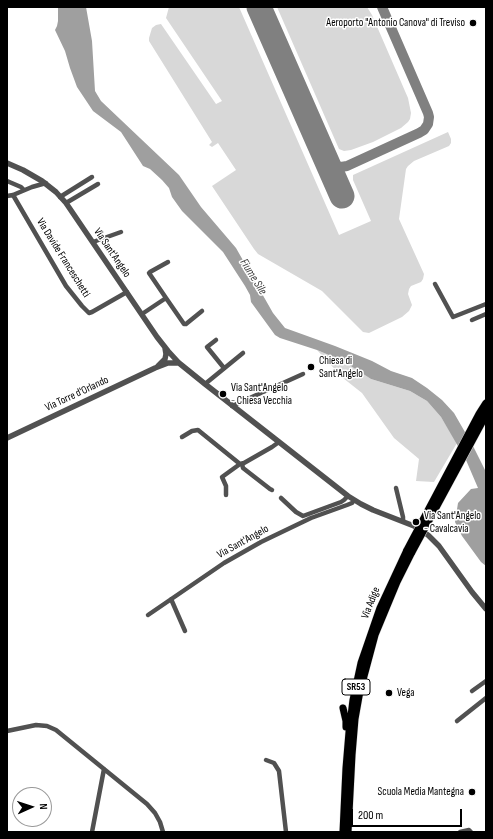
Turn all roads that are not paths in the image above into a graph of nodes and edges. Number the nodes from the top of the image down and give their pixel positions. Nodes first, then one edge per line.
1 (7, 163) edge
2 (92, 177) dead end
3 (7, 181) edge
4 (46, 183) junction
5 (98, 184) dead end
6 (24, 190) junction
7 (13, 195) junction
8 (7, 196) edge
9 (60, 197) junction
10 (66, 203) junction
11 (121, 232) dead end
12 (93, 242) junction
13 (168, 262) dead end
14 (435, 284) dead end
15 (127, 292) junction
16 (166, 298) junction
17 (486, 304) edge
18 (202, 311) dead end
19 (142, 314) junction
20 (486, 314) edge
21 (472, 320) dead end
22 (216, 340) dead end
23 (165, 348) junction
24 (243, 353) dead end
25 (172, 356) junction
26 (166, 362) junction
27 (179, 363) junction
28 (224, 368) junction
29 (303, 374) dead end
30 (205, 384) junction
31 (486, 403) edge
32 (232, 406) junction
33 (486, 415) edge
34 (182, 437) dead end
35 (7, 438) edge
36 (279, 442) junction
37 (241, 464) junction
38 (396, 488) dead end
39 (272, 490) dead end
40 (226, 495) dead end
41 (348, 496) junction
42 (281, 498) dead end
43 (354, 500) junction
44 (403, 521) junction
45 (409, 551) junction
46 (171, 599) junction
47 (486, 609) edge
48 (148, 615) dead end
49 (379, 626) junction
50 (185, 631) dead end
51 (370, 674) dead end
52 (486, 681) edge
53 (472, 691) dead end
54 (486, 698) edge
55 (343, 708) dead end
56 (457, 721) dead end
57 (7, 731) edge
58 (346, 758) junction
59 (266, 760) dead end
60 (104, 769) junction
61 (92, 832) edge
62 (164, 832) edge
63 (286, 832) edge
64 (343, 832) edge
65 (348, 832) edge
66 (460, 832) edge
67 (471, 832) edge

1 - 4 street, Via Sant'Angelo
2 - 9 street
3 - 6 street
4 - 6 street
4 - 9 street, Via Sant'Angelo
5 - 10 street
6 - 7 street
7 - 8 street
7 - 15 street, Via Davide Franceschetti
9 - 10 street, Via Sant'Angelo
10 - 12 street, Via Sant'Angelo
11 - 12 street
12 - 15 street, Via Sant'Angelo
13 - 16 street, Via Sant'Angelo
14 - 17 street
15 - 19 street, Via Sant'Angelo
16 - 18 street, Via Sant'Angelo
16 - 19 street
19 - 23 street, Via Sant'Angelo
20 - 21 street
22 - 28 street
23 - 25 street, Via Sant'Angelo
23 - 26 street
24 - 28 street
25 - 26 street
25 - 27 street, Via Sant'Angelo
26 - 27 street, Via Torre d'Orlando
26 - 35 street, Via Torre d'Orlando
27 - 30 street, Via Sant'Angelo
28 - 30 street
29 - 32 street
30 - 32 street, Via Sant'Angelo
31 - 45 highway, Via Adige / SR53, bridge
32 - 36 street, Via Sant'Angelo
33 - 45 highway, Via Adige / SR53, bridge
34 - 37 street
36 - 37 street
36 - 41 street, Via Sant'Angelo
37 - 39 street
37 - 40 street
38 - 44 street
41 - 42 street
41 - 43 street, Via Sant'Angelo
43 - 44 street, Via Sant'Angelo
43 - 46 street, Via Sant'Angelo
44 - 47 street, Via Sant'Angelo
45 - 49 highway, Via Adige / SR53
45 - 58 highway, Via Adige / SR53
46 - 48 street, Via Sant'Angelo
46 - 50 street
49 - 51 highway
49 - 65 highway, Via Adige / SR53
52 - 53 street
54 - 56 street
55 - 58 highway
57 - 60 street
58 - 64 highway, Via Adige / SR53
59 - 63 street
60 - 61 street
60 - 62 street
66 - 67 street

